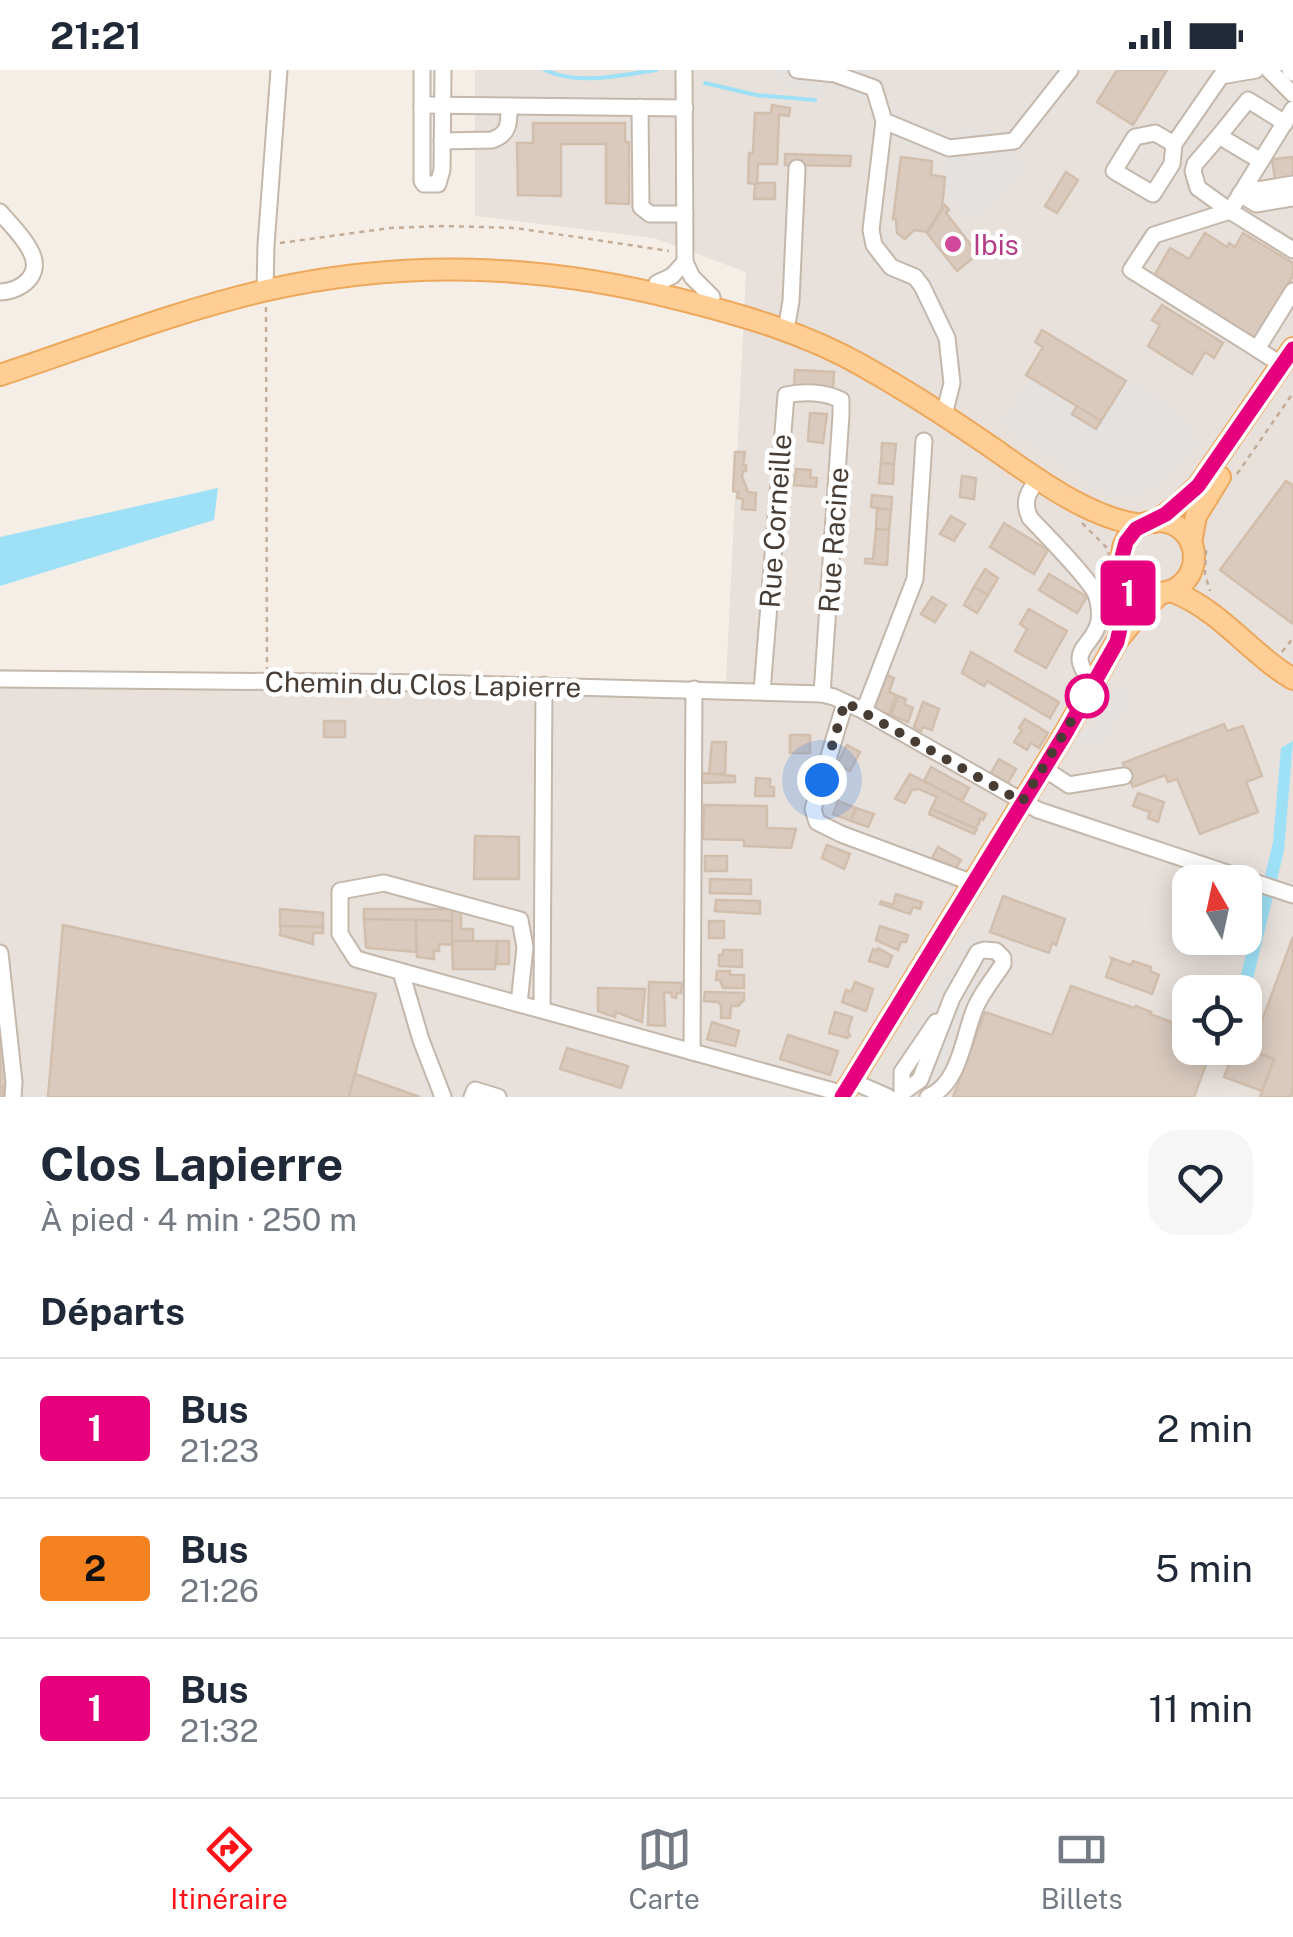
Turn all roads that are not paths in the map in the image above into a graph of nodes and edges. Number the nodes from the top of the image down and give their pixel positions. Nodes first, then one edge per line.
1 (279, 70) edge
2 (422, 70) edge
3 (443, 70) edge
4 (684, 70) edge
5 (797, 70) edge
6 (1070, 70) edge
7 (1256, 70) edge
8 (1270, 70) edge
9 (1293, 94) edge
10 (422, 105) junction
11 (443, 105) junction
12 (509, 106) junction
13 (640, 107) junction
14 (684, 108) junction
15 (1289, 120) edge
16 (884, 121) junction
17 (1219, 136) junction
18 (442, 141) junction
19 (1174, 144) dead end
20 (1261, 161) junction
21 (796, 168) dead end
22 (1293, 184) edge
23 (1244, 189) junction
24 (1293, 198) edge
25 (1230, 211) junction
26 (0, 212) edge
27 (685, 214) junction
28 (1293, 250) edge
29 (685, 258) junction
30 (657, 283) junction
31 (265, 286) junction
32 (1293, 291) edge
33 (0, 292) edge
34 (712, 297) junction
35 (764, 321) junction
36 (786, 330) junction
37 (1258, 349) junction
38 (1289, 361) edge
39 (0, 364) edge
40 (0, 375) edge
41 (829, 394) joint
42 (944, 415) junction
43 (924, 441) dead end
44 (1038, 478) junction
45 (1073, 500) junction
46 (1149, 523) junction
47 (1191, 543) junction
48 (1122, 557) junction
49 (1193, 568) junction
50 (1121, 579) junction
51 (1166, 593) junction
52 (1221, 619) junction
53 (1117, 642) junction
54 (0, 679) edge
55 (1293, 679) edge
56 (1094, 684) junction
57 (544, 686) junction
58 (694, 689) junction
59 (762, 691) junction
60 (822, 694) junction
61 (845, 702) junction
62 (864, 712) junction
63 (1043, 768) junction
64 (1124, 776) dead end
65 (1022, 802) junction
66 (973, 883) junction
67 (1288, 894) edge
68 (0, 953) edge
69 (401, 972) junction
70 (518, 1004) junction
71 (542, 1010) junction
72 (692, 1052) junction
73 (846, 1090) edge
74 (897, 1096) edge
75 (13, 1097) edge
76 (443, 1097) edge
77 (472, 1097) edge
78 (498, 1097) edge
79 (928, 1097) edge

1 - 31 street
2 - 10 street
3 - 11 street
4 - 14 street
5 - 16 street
6 - 16 street
7 - 19 street
8 - 9 street
10 - 11 street
10 - 18 street
11 - 12 street
11 - 18 street
12 - 13 street
12 - 18 street
13 - 14 street
13 - 27 street
14 - 27 street
15 - 17 street
15 - 20 street
16 - 42 street
17 - 20 street
17 - 25 street
20 - 23 street
21 - 36 street
22 - 23 street
23 - 24 street
23 - 25 street
25 - 28 street
25 - 37 street
26 - 33 street
27 - 29 street
29 - 30 street
29 - 34 street
30 - 31 main road
30 - 34 main road
31 - 35 main road
31 - 39 main road
31 - 40 main road
32 - 37 street
34 - 35 main road
35 - 36 main road
36 - 42 main road
37 - 38 street
38 - 46 main road
38 - 47 main road
41 - 59 street, Rue Corneille
41 - 60 street, Rue Racine
42 - 44 main road
43 - 62 street
44 - 45 main road
44 - 56 street
45 - 46 main road
45 - 48 main road
46 - 47 main road
46 - 48 main road
47 - 49 main road
48 - 50 main road
49 - 51 main road
49 - 52 main road
50 - 51 main road
50 - 53 main road
51 - 52 main road
51 - 53 main road
52 - 55 main road
53 - 56 main road
54 - 57 street, Chemin du Clos Lapierre
56 - 63 main road
57 - 58 street, Chemin du Clos Lapierre
57 - 71 street
58 - 59 street, Chemin du Clos Lapierre
58 - 72 street
59 - 60 street, Chemin du Clos Lapierre
60 - 61 street, Chemin du Clos Lapierre
61 - 62 street, Chemin du Clos Lapierre
61 - 66 street
62 - 65 street, Chemin du Clos Lapierre
63 - 64 street
63 - 65 main road
65 - 66 main road
65 - 67 street, Chemin du Clos Lapierre
66 - 73 main road
68 - 75 street
69 - 70 street
69 - 70 street
69 - 76 street
70 - 71 street
71 - 72 street
72 - 73 street
73 - 74 street
74 - 79 street
77 - 78 street

